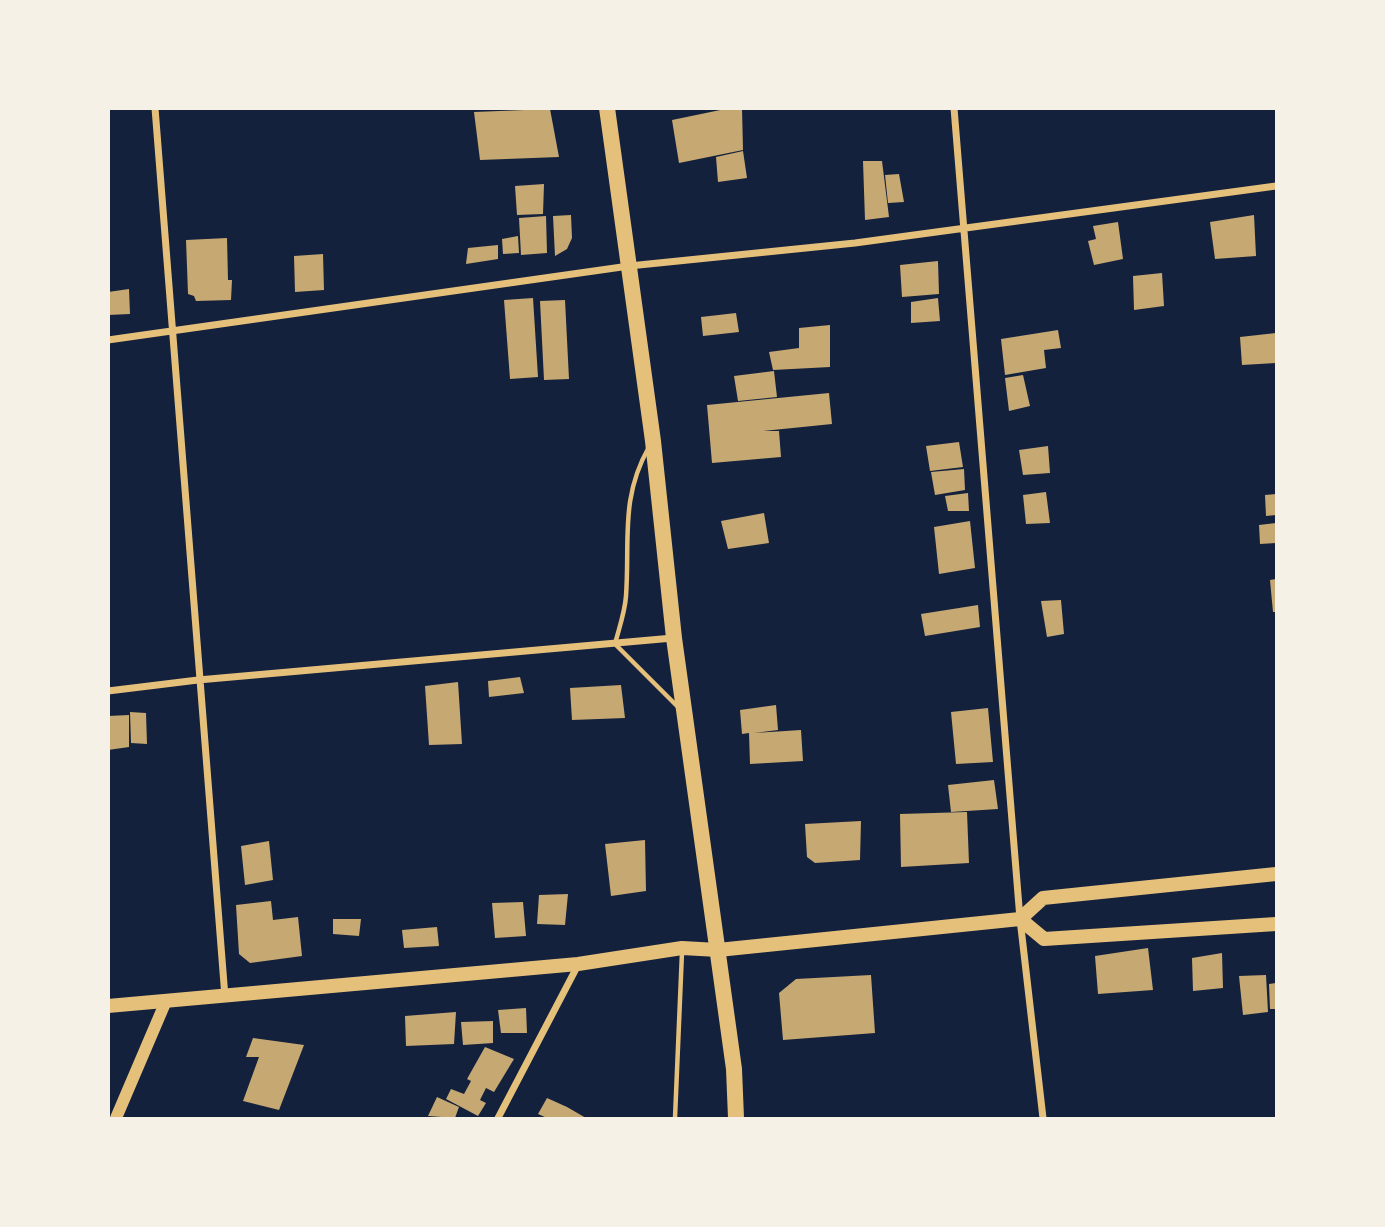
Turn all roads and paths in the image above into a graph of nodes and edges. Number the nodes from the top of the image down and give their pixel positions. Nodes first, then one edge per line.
1 (155, 108) edge
2 (607, 108) edge
3 (954, 108) edge
4 (1276, 186) edge
5 (964, 228) junction
6 (629, 266) junction
7 (174, 333) junction
8 (108, 340) edge
9 (653, 440) junction
10 (674, 638) junction
11 (615, 644) junction
12 (198, 680) junction
13 (108, 691) edge
14 (684, 713) junction
15 (1276, 874) edge
16 (1020, 919) junction
17 (1276, 924) edge
18 (682, 948) junction
19 (718, 950) junction
20 (578, 964) junction
21 (225, 998) junction
22 (166, 1001) junction
23 (108, 1006) edge
24 (116, 1118) edge
25 (498, 1118) edge
26 (675, 1118) edge
27 (736, 1118) edge
28 (1043, 1118) edge

1 - 7 street
2 - 6 highway
3 - 5 street
4 - 5 street
5 - 6 street
5 - 16 street
6 - 7 street
6 - 9 highway
7 - 8 street
7 - 12 street
9 - 10 highway
9 - 11 lane
10 - 11 street
10 - 14 highway
11 - 12 street
11 - 14 lane
12 - 13 street
12 - 21 street
14 - 19 highway
15 - 16 main road
16 - 17 main road
16 - 19 main road
16 - 28 street
18 - 19 main road
18 - 20 main road
18 - 26 lane
19 - 27 highway
20 - 21 main road
20 - 25 street
21 - 22 main road
22 - 23 main road
22 - 24 street

